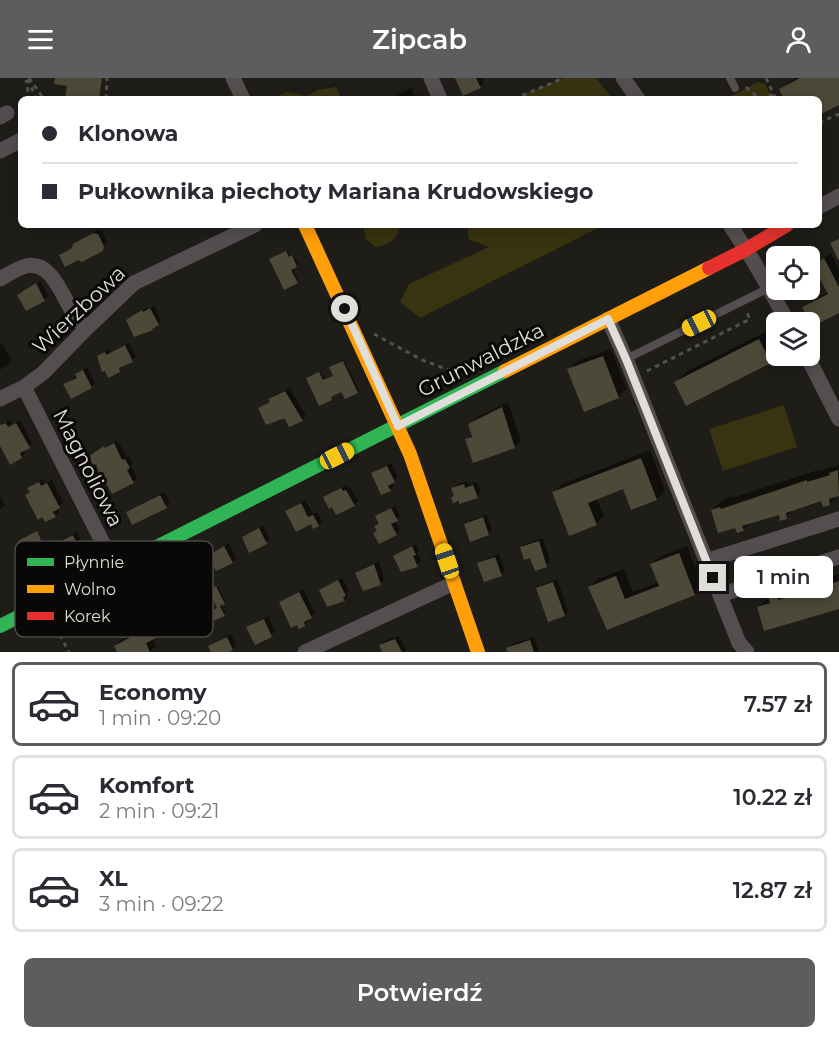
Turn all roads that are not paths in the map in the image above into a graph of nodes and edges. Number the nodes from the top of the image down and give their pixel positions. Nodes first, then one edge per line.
1 (233, 78) edge
2 (431, 78) edge
3 (623, 78) edge
4 (730, 78) edge
5 (735, 88) dead end
6 (242, 96) edge
7 (439, 96) edge
8 (636, 96) edge
9 (18, 142) edge
10 (0, 151) edge
11 (839, 196) edge
12 (822, 205) edge
13 (249, 228) edge
14 (306, 228) edge
15 (732, 228) edge
16 (782, 228) edge
17 (745, 250) junction
18 (0, 279) edge
19 (766, 283) edge
20 (766, 290) edge
21 (608, 319) junction
22 (86, 329) junction
23 (626, 359) junction
24 (812, 366) edge
25 (24, 387) junction
26 (0, 399) edge
27 (839, 419) edge
28 (398, 426) junction
29 (839, 519) edge
30 (102, 541) edge
31 (167, 541) edge
32 (839, 557) edge
33 (706, 561) junction
34 (454, 583) junction
35 (720, 596) junction
36 (15, 618) edge
37 (0, 626) edge
38 (305, 652) edge
39 (478, 652) edge
40 (747, 652) edge

1 - 6 street
2 - 7 street
3 - 8 street
4 - 5 lane
9 - 10 street
11 - 12 street
13 - 22 street, Wierzbowa
14 - 28 street
15 - 17 street
16 - 17 street, Grunwaldzka
17 - 19 street
17 - 21 street, Grunwaldzka
18 - 22 street
20 - 23 lane
21 - 23 street
21 - 28 street, Grunwaldzka
22 - 25 street, Wierzbowa
23 - 33 street
24 - 27 street
25 - 26 street, Wierzbowa
25 - 30 street, Magnoliowa
28 - 31 street, Grunwaldzka
28 - 34 street
29 - 33 street
32 - 35 street
33 - 35 street
34 - 38 street
34 - 39 street
35 - 40 street
36 - 37 street, Grunwaldzka

